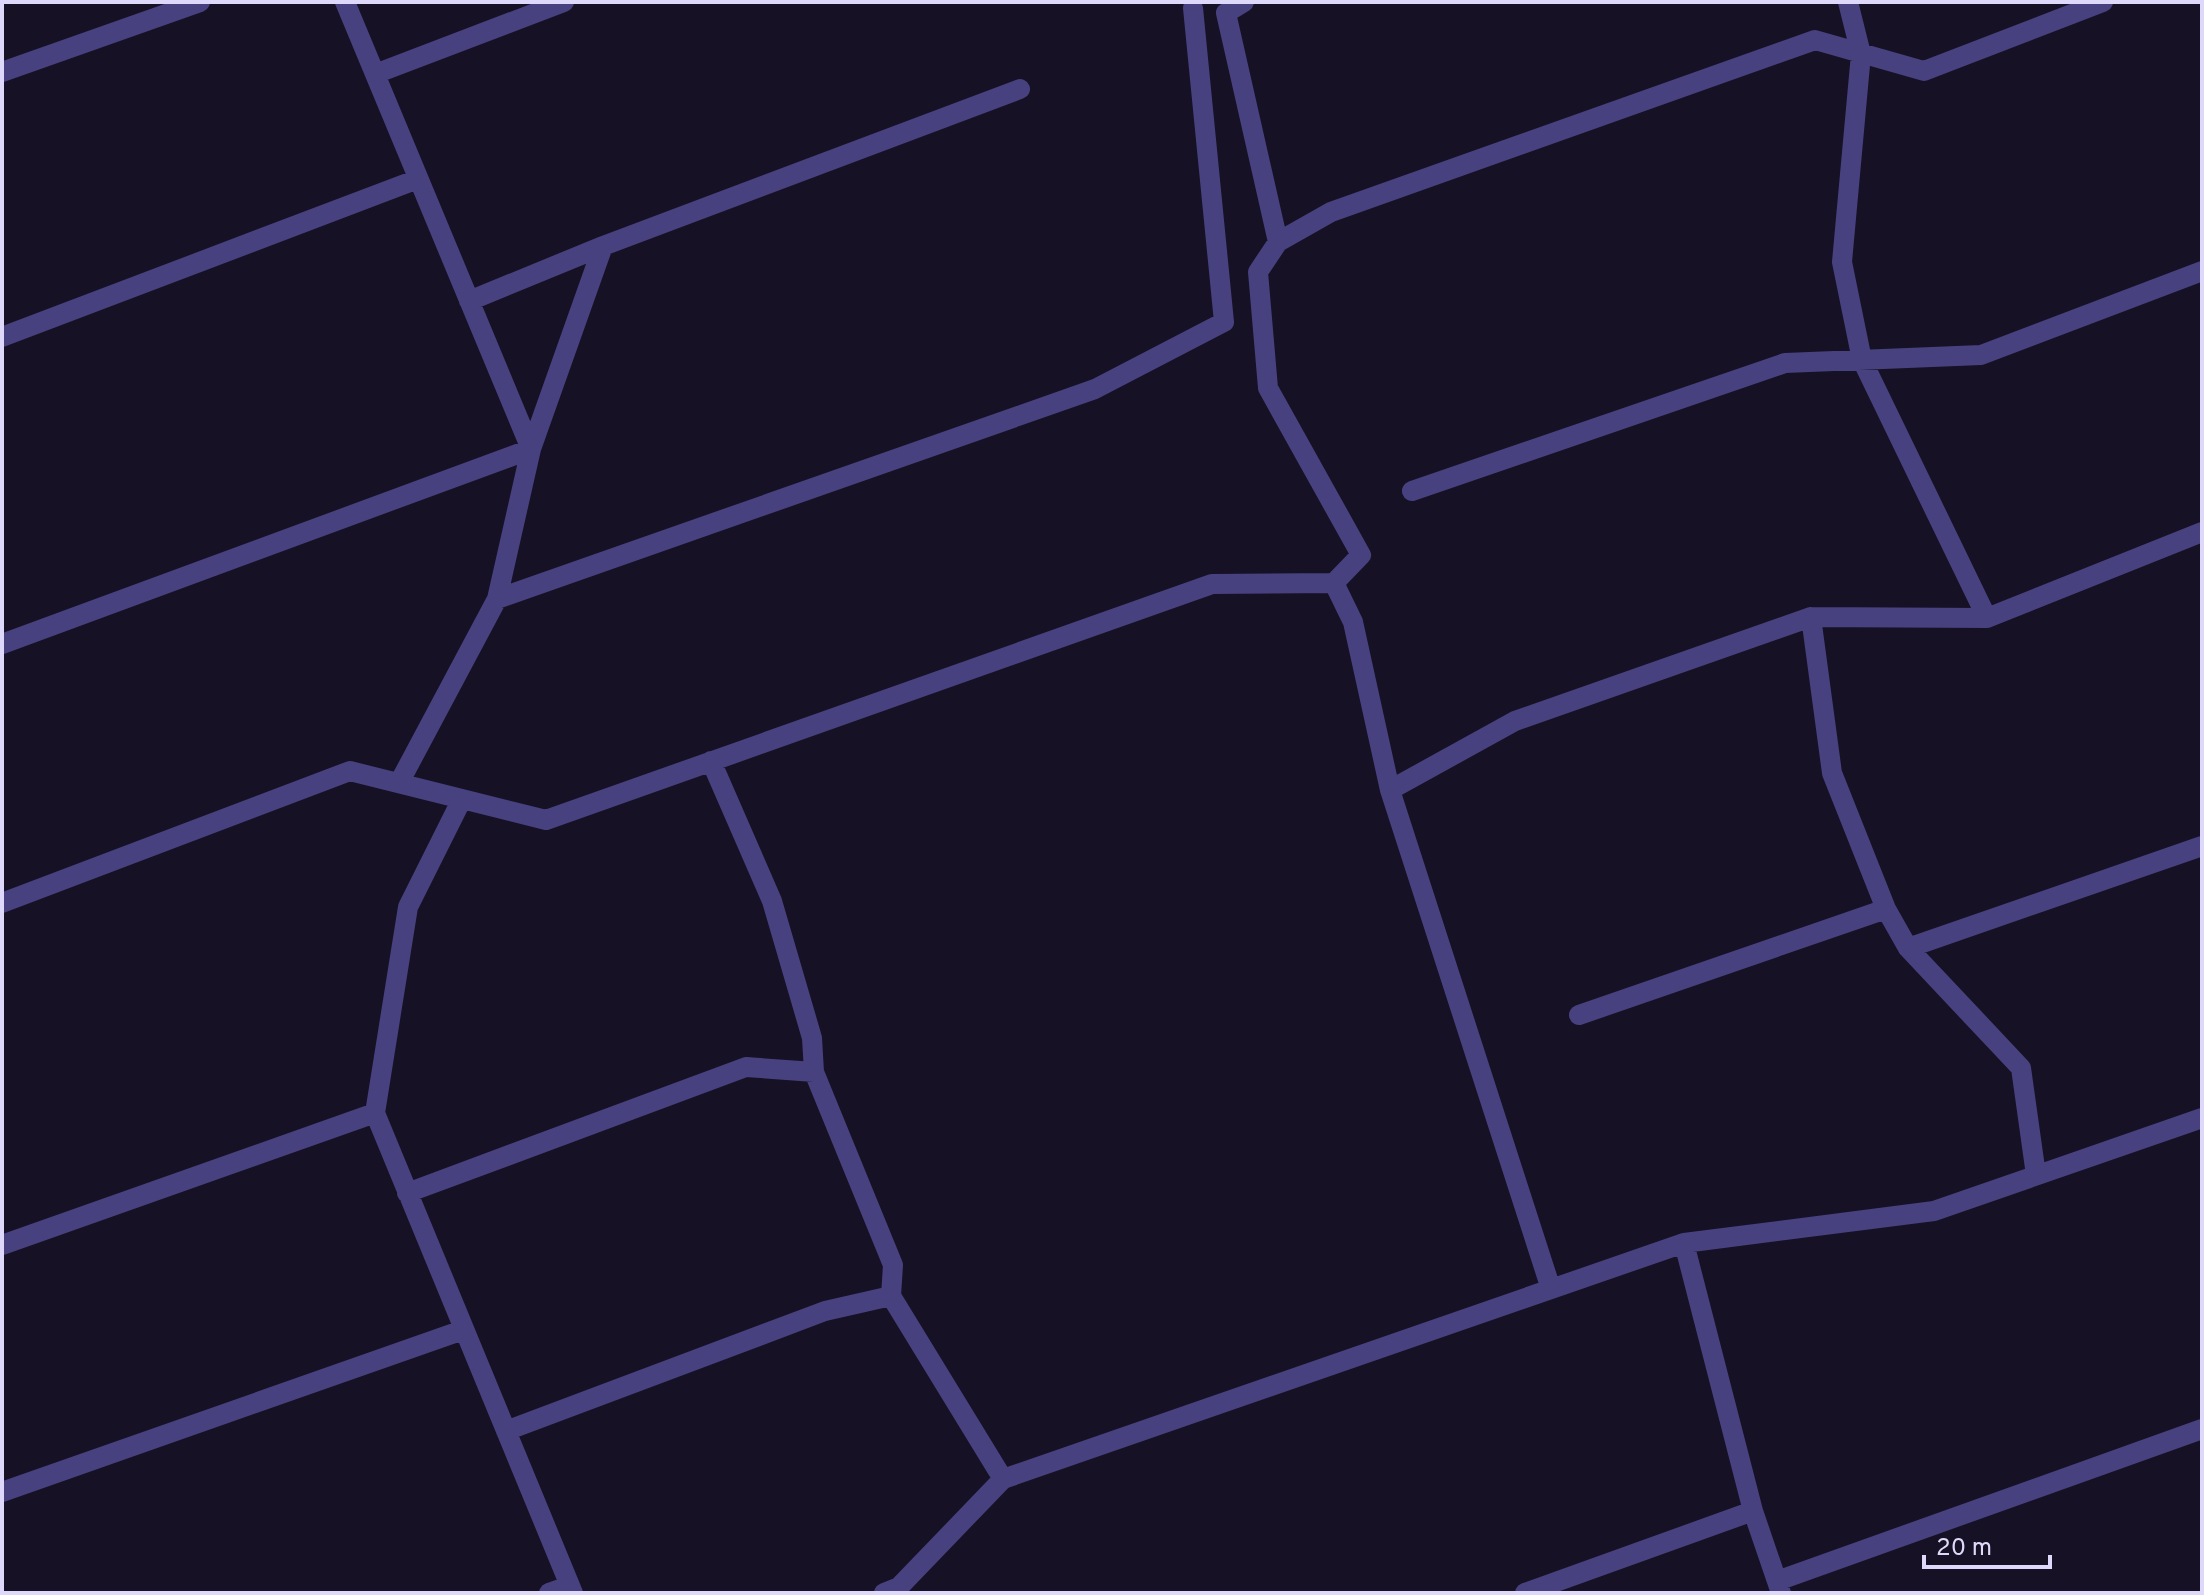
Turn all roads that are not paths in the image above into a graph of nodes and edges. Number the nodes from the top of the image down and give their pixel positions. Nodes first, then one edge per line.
1 (200, 2) edge
2 (345, 2) edge
3 (564, 2) edge
4 (1244, 2) edge
5 (1848, 2) edge
6 (2103, 2) edge
7 (1193, 8) dead end
8 (1861, 54) junction
9 (2, 72) edge
10 (375, 74) junction
11 (1020, 89) dead end
12 (418, 179) junction
13 (1278, 242) junction
14 (603, 246) junction
15 (2202, 271) edge
16 (469, 301) junction
17 (2, 337) edge
18 (1862, 360) junction
19 (531, 449) junction
20 (1412, 491) dead end
21 (2202, 532) edge
22 (1334, 583) junction
23 (497, 599) junction
24 (1811, 617) junction
25 (1987, 618) junction
26 (2, 644) edge
27 (711, 761) junction
28 (399, 783) junction
29 (1390, 790) junction
30 (462, 799) junction
31 (2202, 846) edge
32 (2, 903) edge
33 (1886, 909) junction
34 (1908, 948) junction
35 (1579, 1015) dead end
36 (814, 1072) junction
37 (375, 1113) junction
38 (2202, 1118) edge
39 (2036, 1175) junction
40 (407, 1193) junction
41 (1684, 1243) junction
42 (2, 1245) edge
43 (1551, 1289) junction
44 (891, 1296) junction
45 (463, 1330) junction
46 (2202, 1429) edge
47 (506, 1431) junction
48 (1003, 1479) junction
49 (2, 1492) edge
50 (1753, 1511) junction
51 (1779, 1587) edge
52 (571, 1589) edge
53 (898, 1591) edge
54 (549, 1593) edge
55 (1525, 1593) edge

1 - 9 street
2 - 10 street
3 - 10 street
4 - 13 street
5 - 8 street
6 - 8 street
7 - 23 street
8 - 13 street
8 - 18 street
10 - 12 street
11 - 14 street
12 - 16 street
12 - 17 street
13 - 22 street
14 - 16 street
14 - 19 street
15 - 18 street
16 - 19 street
18 - 20 street
18 - 25 street
19 - 23 street
19 - 26 street
21 - 25 street
22 - 27 street
22 - 29 street
23 - 28 street
24 - 25 street
24 - 29 street
24 - 33 street
27 - 30 street
27 - 36 street
28 - 30 street
28 - 32 street
29 - 43 street
30 - 37 street
31 - 34 street
33 - 34 street
33 - 35 street
34 - 39 street
36 - 40 street
36 - 44 street
37 - 40 street
37 - 42 street
38 - 39 street
39 - 41 street
40 - 45 street
41 - 43 street
41 - 50 street
43 - 48 street
44 - 47 street
44 - 48 street
45 - 47 street
45 - 49 street
46 - 51 street
47 - 52 street
48 - 53 street
50 - 51 street
50 - 55 street
52 - 54 street

